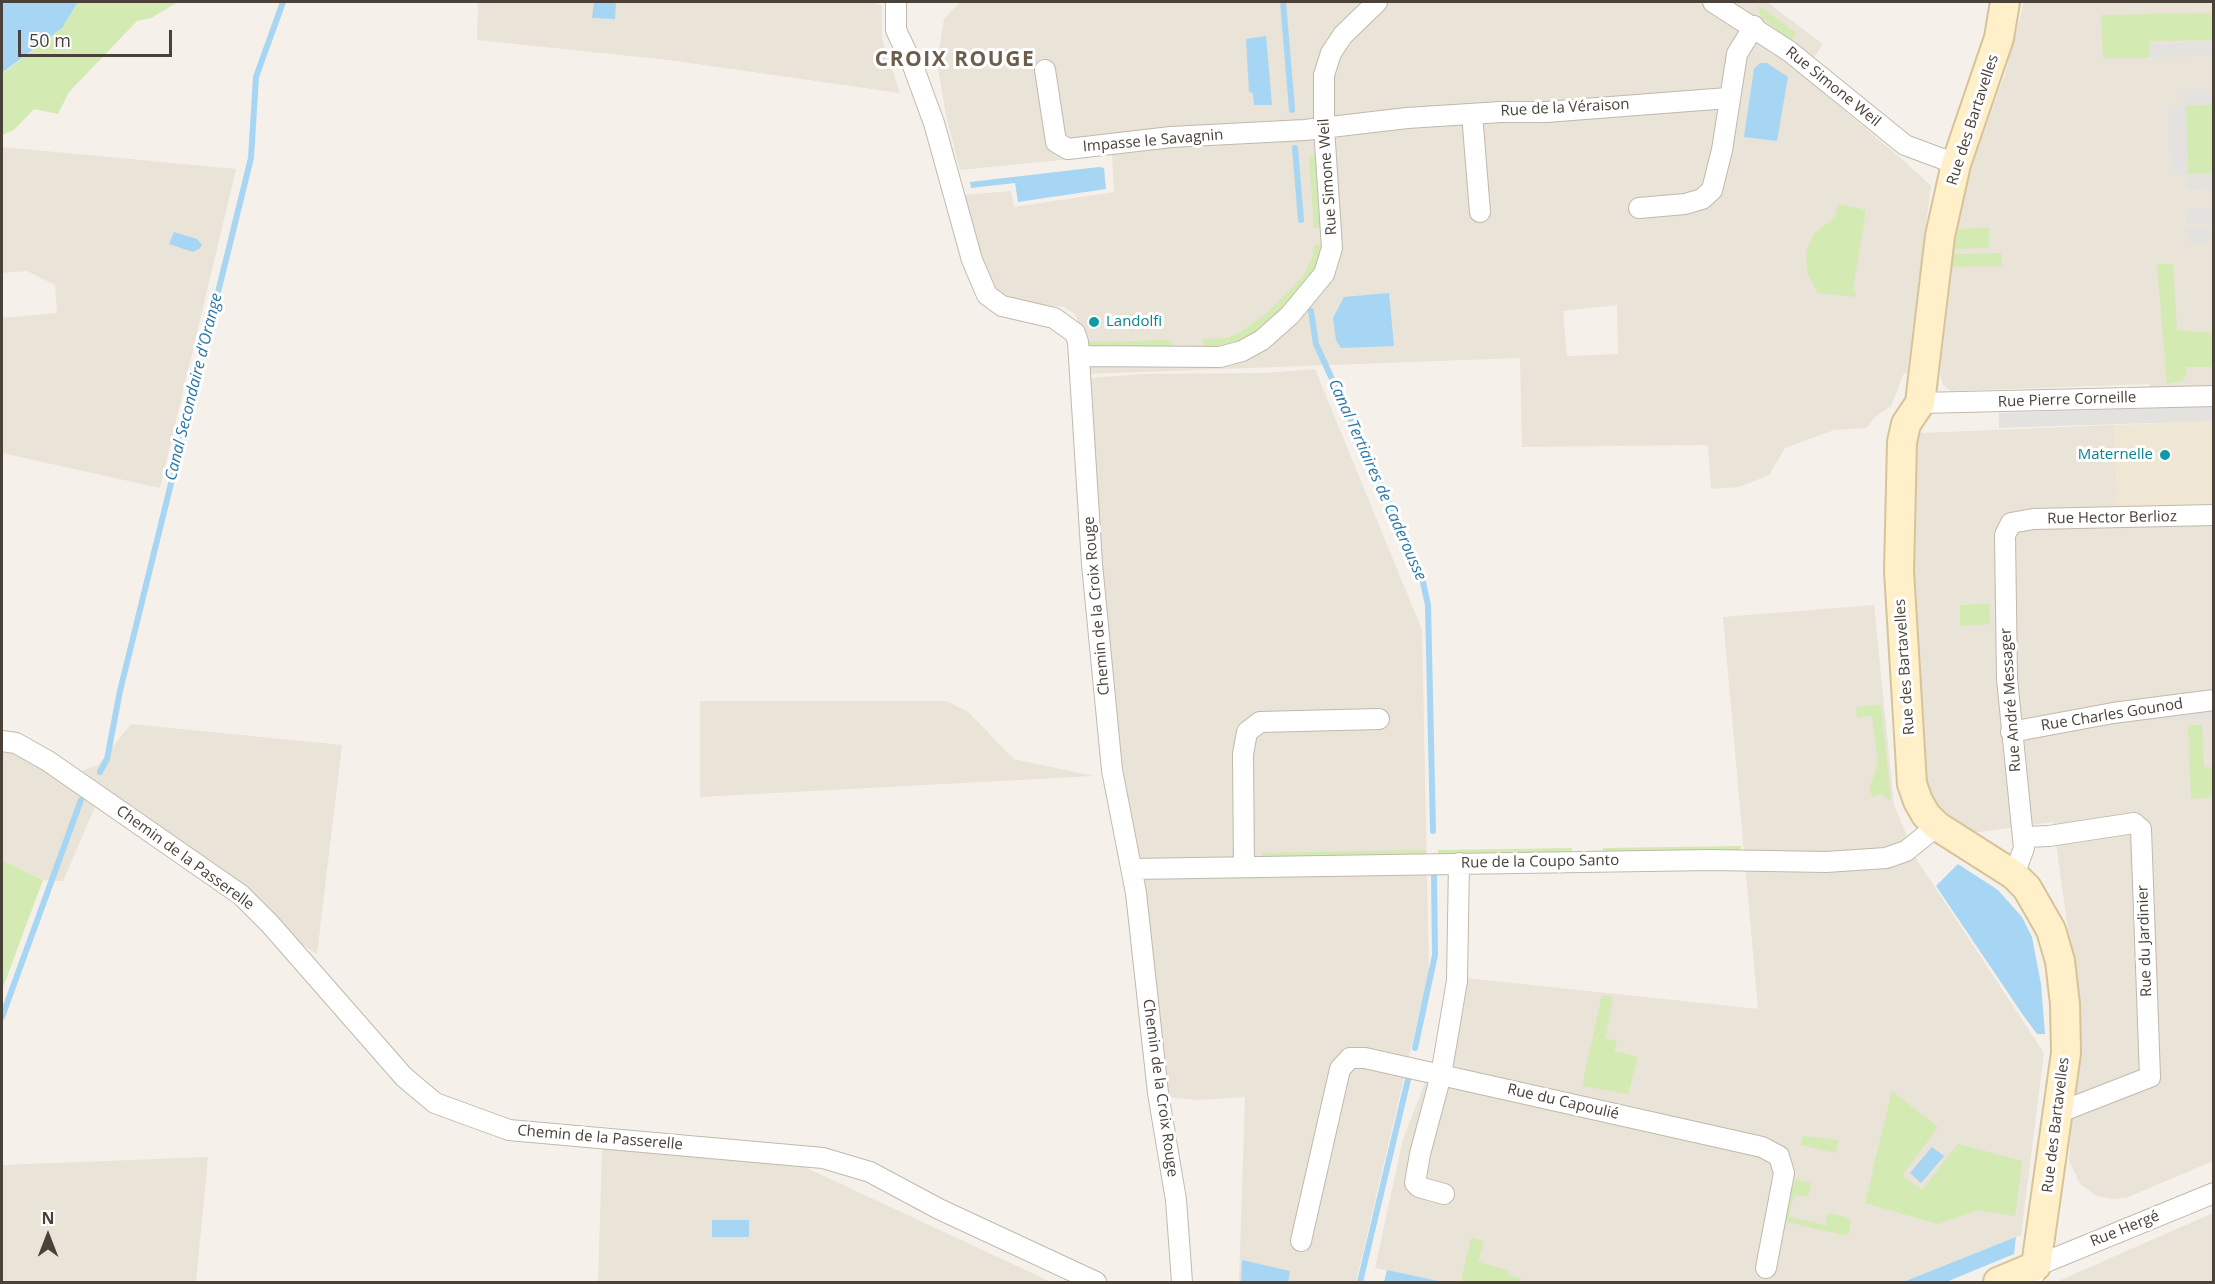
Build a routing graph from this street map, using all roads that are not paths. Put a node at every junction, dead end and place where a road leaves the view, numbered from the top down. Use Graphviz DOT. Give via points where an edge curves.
graph roads {
  1 [pos="896,2"];
  2 [pos="1377,2"];
  3 [pos="1713,2"];
  4 [pos="2005,2"];
  5 [pos="1754,26"];
  6 [pos="1045,70"];
  7 [pos="1728,98"];
  8 [pos="1472,114"];
  9 [pos="1324,128"];
  10 [pos="1956,164"];
  11 [pos="1639,208"];
  12 [pos="1480,212"];
  13 [pos="1081,356"];
  14 [pos="2214,396"];
  15 [pos="1920,403"];
  16 [pos="2214,515"];
  17 [pos="2011,523"];
  18 [pos="2214,700"];
  19 [pos="1379,719"];
  20 [pos="2011,732"];
  21 [pos="2,741"];
  22 [pos="1937,826"];
  23 [pos="2024,837"];
  24 [pos="1459,863"];
  25 [pos="1244,867"];
  26 [pos="1132,869"];
  27 [pos="2014,875"];
  28 [pos="1441,1075"];
  29 [pos="2060,1112"];
  30 [pos="2214,1193"];
  31 [pos="1444,1194"];
  32 [pos="1301,1241"];
  33 [pos="1766,1268"];
  34 [pos="2035,1274"];
  35 [pos="1096,1282"];
  36 [pos="1182,1282"];
  37 [pos="1998,1282"];
  1 -- 13 [label="street, Chemin de la Croix Rouge" via="896,30 934,123 972,260 987,295 1002,306 1054,318 1067,326 1075,333"];
  2 -- 9 [label="street, Rue Simone Weil" via="1330,53 1324,75"];
  3 -- 5 [label="street, Rue Simone Weil"];
  4 -- 10 [label="street, Rue des Bartavelles" via="2000,38"];
  5 -- 7 [label="street" via="1737,54"];
  5 -- 10 [label="street, Rue Simone Weil" via="1905,145"];
  6 -- 9 [label="street, Impasse le Savagnin" via="1056,142 1068,149 1171,137"];
  7 -- 8 [label="street, Rue de la Véraison"];
  7 -- 11 [label="street" via="1712,190 1684,204"];
  8 -- 9 [label="street, Rue de la Véraison"];
  8 -- 12 [label="street"];
  9 -- 13 [label="street, Rue Simone Weil" via="1332,248 1324,274 1290,315 1262,340 1220,357"];
  10 -- 15 [label="street, Rue des Bartavelles" via="1940,236"];
  13 -- 26 [label="street, Chemin de la Croix Rouge" via="1097,629 1112,770"];
  14 -- 15 [label="street, Rue Pierre Corneille"];
  15 -- 22 [label="street, Rue des Bartavelles" via="1906,424 1902,442 1902,646 1912,784 1926,815"];
  16 -- 17 [label="street, Rue Hector Berlioz" via="2033,519"];
  17 -- 20 [label="street, Rue André Messager" via="2005,535"];
  18 -- 20 [label="street, Rue Charles Gounod" via="2113,712"];
  19 -- 25 [label="street" via="1260,722 1247,732 1243,754"];
  20 -- 23 [label="street, Rue André Messager"];
  21 -- 35 [label="street, Chemin de la Passerelle" via="16,743 48,761 241,895 404,1077 435,1102 509,1130 823,1158 870,1172 939,1209"];
  22 -- 24 [label="street, Rue de la Coupo Santo" via="1906,851 1886,858 1806,862 1766,859"];
  22 -- 27 [label="street, Rue des Bartavelles"];
  23 -- 27 [label="street, Rue André Messager" via="2025,848"];
  23 -- 29 [label="street, Rue du Jardinier" via="2134,823 2142,829 2150,1077"];
  24 -- 25 [label="street, Rue de la Coupo Santo"];
  24 -- 28 [label="street" via="1457,981"];
  25 -- 26 [label="street, Rue de la Coupo Santo"];
  26 -- 36 [label="street, Chemin de la Croix Rouge" via="1158,1093 1176,1200"];
  27 -- 29 [label="street, Rue des Bartavelles" via="2041,909 2060,961 2066,1053"];
  28 -- 31 [label="street" via="1415,1183"];
  28 -- 32 [label="street, Rue du Capoulié" via="1365,1058 1350,1058 1344,1063"];
  28 -- 33 [label="street, Rue du Capoulié" via="1762,1147 1779,1156 1784,1173"];
  29 -- 34 [label="street, Rue des Bartavelles"];
  30 -- 34 [label="street, Rue Hergé"];
  34 -- 37 [label="street"];
}
